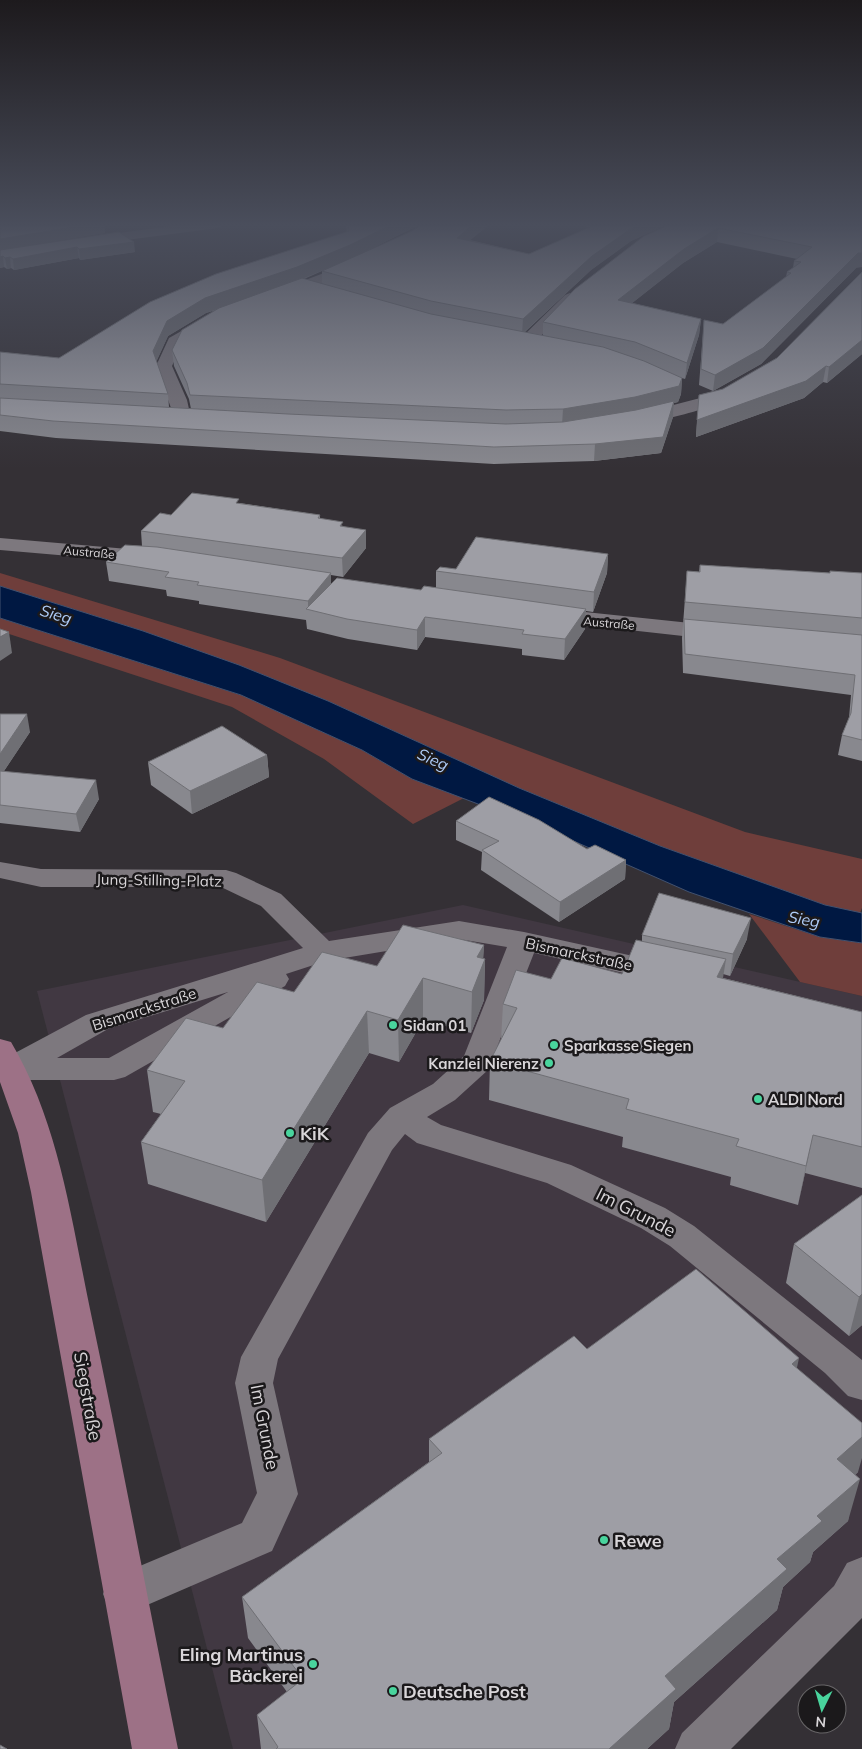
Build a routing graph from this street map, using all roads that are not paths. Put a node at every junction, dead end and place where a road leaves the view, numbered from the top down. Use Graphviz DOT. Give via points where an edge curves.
graph roads {
  1 [pos="562,306"];
  2 [pos="222,315"];
  3 [pos="510,338"];
  4 [pos="527,341"];
  5 [pos="545,344"];
  6 [pos="745,382"];
  7 [pos="687,388"];
  8 [pos="714,400"];
  9 [pos="162,416"];
  10 [pos="182,418"];
  11 [pos="201,419"];
  12 [pos="625,422"];
  13 [pos="0,544"];
  14 [pos="168,560"];
  15 [pos="524,612"];
  16 [pos="742,635"];
  17 [pos="0,870"];
  18 [pos="524,941"];
  19 [pos="323,952"];
  20 [pos="687,978"];
  21 [pos="4,1063"];
  22 [pos="402,1116"];
  23 [pos="862,1384"];
  24 [pos="862,1577"];
  25 [pos="124,1594"];
  26 [pos="155,1749"];
  27 [pos="698,1749"];
  1 -- 4 [label="street"];
  2 -- 10 [label="street" via="175,341 164,366"];
  3 -- 4 [label="street"];
  4 -- 5 [label="street"];
  6 -- 8 [label="street"];
  7 -- 8 [label="street"];
  8 -- 12 [label="street"];
  9 -- 10 [label="street"];
  10 -- 11 [label="street"];
  13 -- 14 [label="street, Austraße"];
  15 -- 16 [label="street, Austraße"];
  17 -- 19 [label="street, Jung-Stilling-Platz" via="42,878 226,879 271,900"];
  18 -- 19 [label="street, Bismarckstraße" via="459,930"];
  18 -- 20 [label="street, Bismarckstraße"];
  18 -- 22 [label="street, Im Grunde" via="477,1062 444,1092"];
  19 -- 21 [label="street, Bismarckstraße" via="97,1022"];
  19 -- 21 [label="street, Bismarckstraße" via="114,1069"];
  21 -- 25 [label="main road, Siegstraße" via="37,1142 86,1382"];
  22 -- 23 [label="street, Im Grunde" via="429,1134 559,1174 653,1218 682,1236"];
  22 -- 25 [label="street, Im Grunde" via="380,1142 260,1358 254,1383 278,1494 257,1537"];
  24 -- 27 [label="street" via="849,1601"];
  25 -- 26 [label="main road, Siegstraße"];
}
